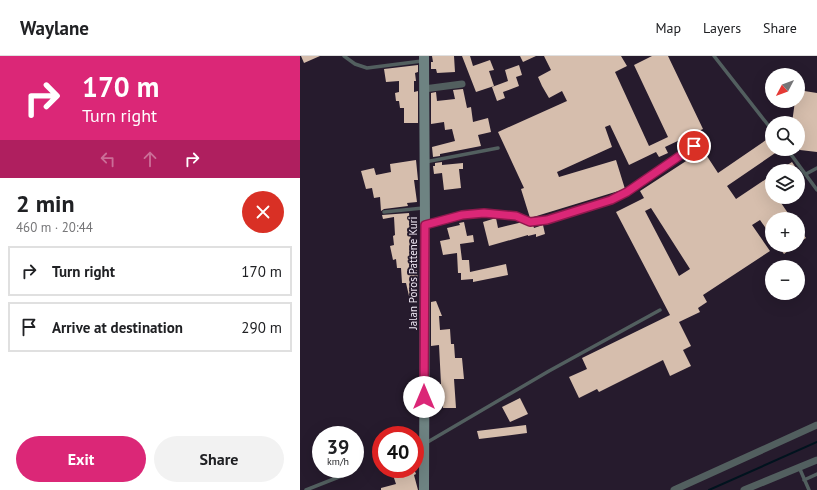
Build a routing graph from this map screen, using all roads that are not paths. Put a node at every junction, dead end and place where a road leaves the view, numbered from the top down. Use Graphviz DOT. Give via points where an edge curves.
graph roads {
  1 [pos="344,56"];
  2 [pos="714,56"];
  3 [pos="424,58"];
  4 [pos="462,84"];
  5 [pos="424,89"];
  6 [pos="765,121"];
  7 [pos="694,146"];
  8 [pos="498,148"];
  9 [pos="792,156"];
  10 [pos="424,162"];
  11 [pos="817,168"];
  12 [pos="806,174"];
  13 [pos="817,190"];
  14 [pos="424,208"];
  15 [pos="384,212"];
  16 [pos="425,225"];
  17 [pos="660,310"];
  18 [pos="817,425"];
  19 [pos="424,444"];
  20 [pos="817,460"];
  21 [pos="799,467"];
  22 [pos="817,474"];
  23 [pos="336,478"];
  24 [pos="424,478"];
  25 [pos="804,480"];
  26 [pos="306,490"];
  27 [pos="424,490"];
  28 [pos="674,490"];
  29 [pos="744,490"];
  30 [pos="809,490"];
  1 -- 3 [label="lane" via="360,67 367,68"];
  2 -- 6 [label="lane"];
  3 -- 5 [label="street, Jalan Poros Pattene Kuri"];
  4 -- 5 [label="street"];
  5 -- 10 [label="street, Jalan Poros Pattene Kuri"];
  7 -- 16 [label="lane" via="627,192 611,200 547,220 530,222 516,216 484,213 462,215"];
  8 -- 10 [label="lane"];
  9 -- 12 [label="lane"];
  10 -- 14 [label="street, Jalan Poros Pattene Kuri"];
  11 -- 12 [label="lane"];
  12 -- 13 [label="lane"];
  14 -- 15 [label="lane"];
  14 -- 16 [label="street, Jalan Poros Pattene Kuri"];
  16 -- 19 [label="street, Jalan Poros Pattene Kuri"];
  17 -- 19 [label="lane" via="549,370"];
  18 -- 28 [label="street"];
  20 -- 21 [label="street"];
  21 -- 25 [label="lane"];
  21 -- 29 [label="street"];
  22 -- 25 [label="lane"];
  23 -- 26 [label="lane"];
  24 -- 27 [label="street, Jalan Poros Pattene Kuri"];
  25 -- 30 [label="lane"];
}
